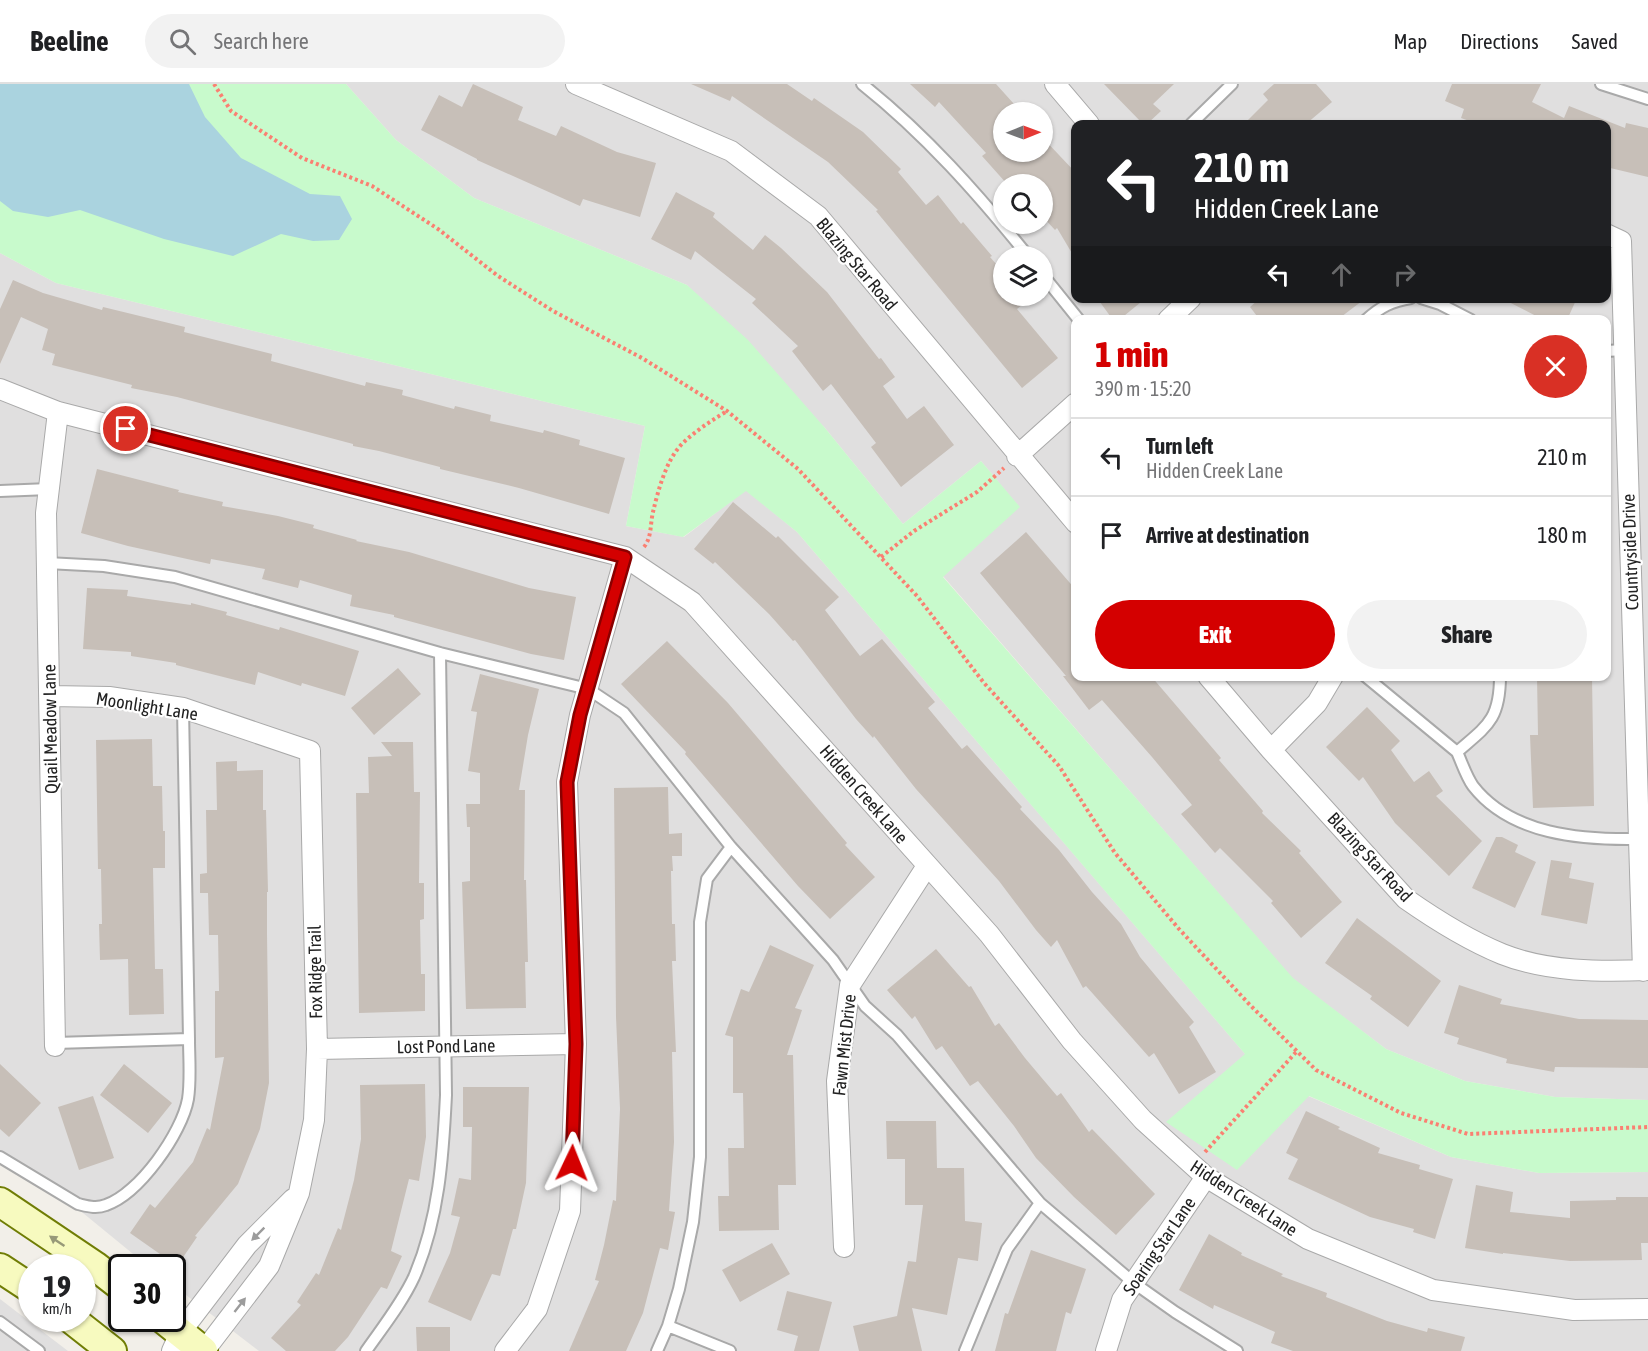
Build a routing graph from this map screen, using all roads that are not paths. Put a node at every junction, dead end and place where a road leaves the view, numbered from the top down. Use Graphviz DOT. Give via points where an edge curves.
graph roads {
  1 [pos="576,84"];
  2 [pos="862,84"];
  3 [pos="1055,84"];
  4 [pos="1232,84"];
  5 [pos="1601,84"];
  6 [pos="1648,99"];
  7 [pos="1086,120"];
  8 [pos="1195,120"];
  9 [pos="1614,237"];
  10 [pos="1019,246"];
  11 [pos="1053,288"];
  12 [pos="1186,303"];
  13 [pos="1389,303"];
  14 [pos="1437,303"];
  15 [pos="1075,315"];
  16 [pos="1172,315"];
  17 [pos="1371,315"];
  18 [pos="1461,315"];
  19 [pos="1615,351"];
  20 [pos="0,389"];
  21 [pos="1071,407"];
  22 [pos="58,412"];
  23 [pos="1017,456"];
  24 [pos="49,489"];
  25 [pos="0,491"];
  26 [pos="1071,517"];
  27 [pos="625,557"];
  28 [pos="47,563"];
  29 [pos="440,653"];
  30 [pos="1212,681"];
  31 [pos="1330,681"];
  32 [pos="1371,681"];
  33 [pos="1500,681"];
  34 [pos="588,689"];
  35 [pos="50,696"];
  36 [pos="183,708"];
  37 [pos="1271,750"];
  38 [pos="310,751"];
  39 [pos="1457,752"];
  40 [pos="1638,839"];
  41 [pos="731,847"];
  42 [pos="927,866"];
  43 [pos="1645,970"];
  44 [pos="850,986"];
  45 [pos="189,1039"];
  46 [pos="576,1044"];
  47 [pos="55,1045"];
  48 [pos="445,1046"];
  49 [pos="317,1049"];
  50 [pos="0,1157"];
  51 [pos="1206,1178"];
  52 [pos="299,1193"];
  53 [pos="0,1202"];
  54 [pos="1040,1203"];
  55 [pos="844,1247"];
  56 [pos="0,1268"];
  57 [pos="108,1276"];
  58 [pos="18,1280"];
  59 [pos="1134,1282"];
  60 [pos="1648,1309"];
  61 [pos="0,1322"];
  62 [pos="668,1326"];
  63 [pos="88,1332"];
  64 [pos="172,1334"];
  65 [pos="39,1351"];
  66 [pos="112,1351"];
  67 [pos="204,1351"];
  68 [pos="366,1351"];
  69 [pos="505,1351"];
  70 [pos="657,1351"];
  71 [pos="730,1351"];
  72 [pos="965,1351"];
  73 [pos="1106,1351"];
  74 [pos="1238,1351"];
  1 -- 23 [label="street, Blazing Star Road" via="731,151 818,216"];
  2 -- 10 [label="lane" via="899,113 944,159"];
  3 -- 7 [label="street"];
  4 -- 8 [label="lane"];
  5 -- 6 [label="lane"];
  9 -- 19 [label="street, Countryside Drive"];
  11 -- 15 [label="lane"];
  12 -- 16 [label="street"];
  13 -- 17 [label="lane"];
  14 -- 18 [label="lane"];
  19 -- 40 [label="street, Countryside Drive"];
  20 -- 22 [label="street, Hidden Creek Lane"];
  21 -- 23 [label="street"];
  22 -- 24 [label="street, Quail Meadow Lane"];
  22 -- 27 [label="street, Hidden Creek Lane"];
  23 -- 26 [label="street, Blazing Star Road"];
  24 -- 25 [label="lane"];
  24 -- 28 [label="street, Quail Meadow Lane"];
  27 -- 34 [label="street"];
  27 -- 42 [label="street, Hidden Creek Lane" via="692,602"];
  28 -- 29 [label="lane" via="104,566 176,577"];
  28 -- 35 [label="street, Quail Meadow Lane"];
  29 -- 34 [label="lane"];
  29 -- 48 [label="lane"];
  30 -- 37 [label="street, Blazing Star Road"];
  31 -- 37 [label="street" via="1317,703"];
  32 -- 39 [label="lane"];
  33 -- 39 [label="lane" via="1497,709 1489,724"];
  34 -- 41 [label="lane" via="624,713"];
  34 -- 46 [label="street" via="567,782"];
  35 -- 36 [label="street, Moonlight Lane" via="109,697"];
  35 -- 47 [label="street, Quail Meadow Lane"];
  36 -- 38 [label="street, Moonlight Lane"];
  36 -- 45 [label="lane"];
  37 -- 43 [label="street, Blazing Star Road" via="1407,899 1432,918 1503,954 1539,964"];
  38 -- 49 [label="street, Fox Ridge Trail"];
  39 -- 40 [label="lane" via="1473,785 1494,807 1519,822 1563,835"];
  40 -- 43 [label="street, Countryside Drive"];
  41 -- 44 [label="lane" via="833,960"];
  41 -- 62 [label="lane" via="707,879 700,922 700,1157 693,1222"];
  42 -- 44 [label="street, Fawn Mist Drive"];
  42 -- 51 [label="street, Hidden Creek Lane" via="989,934 1072,1041 1143,1120"];
  44 -- 54 [label="lane" via="897,1035"];
  44 -- 55 [label="street, Fawn Mist Drive" via="837,1081"];
  45 -- 47 [label="lane"];
  45 -- 50 [label="lane" via="188,1099 177,1131 156,1163 130,1189 106,1205 78,1204"];
  46 -- 48 [label="street, Lost Pond Lane"];
  46 -- 69 [label="street" via="570,1211 537,1309"];
  48 -- 49 [label="street, Lost Pond Lane"];
  48 -- 68 [label="lane" via="443,1159 433,1220 413,1278"];
  49 -- 52 [label="street, Fox Ridge Trail" via="314,1120"];
  51 -- 59 [label="street, Soaring Star Lane"];
  51 -- 60 [label="street, Hidden Creek Lane" via="1308,1239 1433,1290 1574,1310"];
  52 -- 64 [label="street, one-way" via="247,1245"];
  67 -- 52 [label="street, Fox Ridge Trail, one-way" via="269,1266"];
  57 -- 53 [label="main road, one-way"];
  54 -- 59 [label="lane"];
  54 -- 72 [label="lane" via="1007,1250"];
  56 -- 58 [label="main road"];
  59 -- 73 [label="street, Soaring Star Lane" via="1122,1300"];
  59 -- 74 [label="lane"];
  61 -- 65 [label="lane"];
  62 -- 70 [label="lane"];
  62 -- 71 [label="lane"];
  63 -- 66 [label="main road"];
  64 -- 67 [label="main road"];
}
